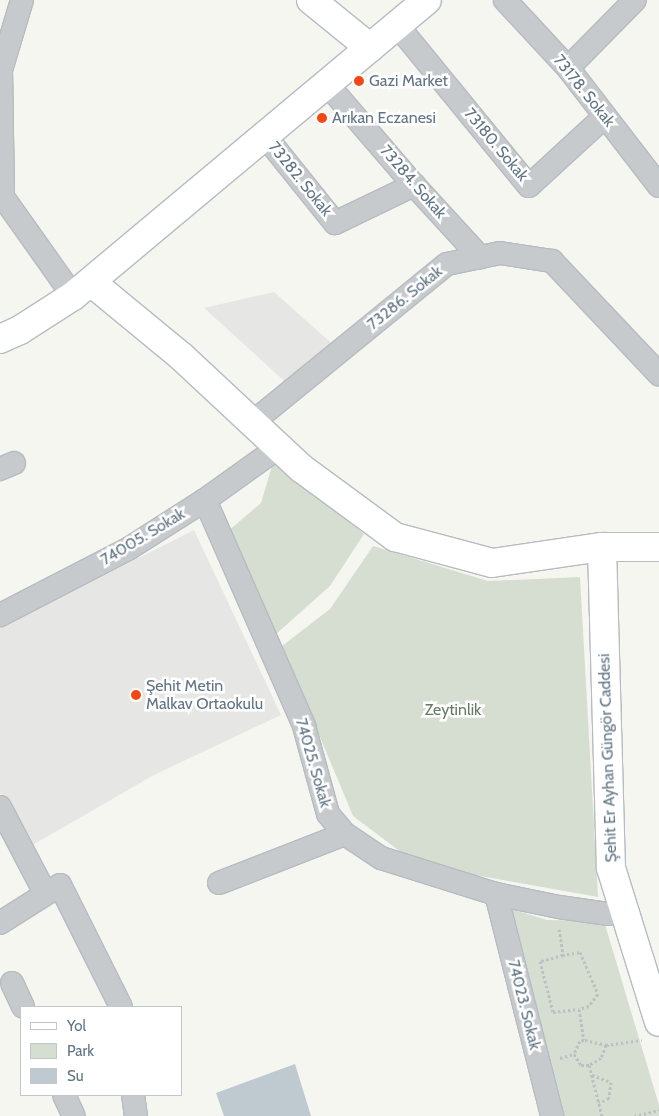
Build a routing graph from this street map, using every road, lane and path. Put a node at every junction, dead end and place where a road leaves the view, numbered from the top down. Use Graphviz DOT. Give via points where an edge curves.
graph roads {
  1 [pos="22,0"];
  2 [pos="311,0"];
  3 [pos="427,0"];
  4 [pos="505,0"];
  5 [pos="635,0"];
  6 [pos="397,25"];
  7 [pos="370,48"];
  8 [pos="568,68"];
  9 [pos="327,84"];
  10 [pos="605,116"];
  11 [pos="265,136"];
  12 [pos="414,185"];
  13 [pos="659,186"];
  14 [pos="2,197"];
  15 [pos="480,257"];
  16 [pos="82,289"];
  17 [pos="0,339"];
  18 [pos="659,374"];
  19 [pos="252,422"];
  20 [pos="279,447"];
  21 [pos="205,500"];
  22 [pos="602,547"];
  23 [pos="659,547"];
  24 [pos="0,615"];
  25 [pos="1,810"];
  26 [pos="345,834"];
  27 [pos="219,883"];
  28 [pos="53,889"];
  29 [pos="496,894"];
  30 [pos="559,908"];
  31 [pos="624,911"];
  32 [pos="0,923"];
  33 [pos="560,956"];
  34 [pos="12,983"];
  35 [pos="23,1006"];
  36 [pos="121,1006"];
  37 [pos="579,1008"];
  38 [pos="653,1031"];
  39 [pos="584,1040"];
  40 [pos="606,1045"];
  41 [pos="589,1064"];
  42 [pos="592,1075"];
  43 [pos="64,1096"];
  44 [pos="133,1096"];
  45 [pos="599,1103"];
  46 [pos="659,1110"];
  47 [pos="74,1116"];
  48 [pos="136,1116"];
  49 [pos="552,1116"];
  50 [pos="602,1116"];
  51 [pos="634,1116"];
  1 -- 14 [label="street" via="0,70"];
  2 -- 7 [label="main road"];
  3 -- 6 [label="main road"];
  4 -- 8 [label="street, 73178. Sokak"];
  5 -- 8 [label="street"];
  6 -- 7 [label="main road"];
  6 -- 10 [label="street, 73180. Sokak" via="529,186"];
  7 -- 9 [label="main road"];
  8 -- 10 [label="street, 73178. Sokak"];
  9 -- 11 [label="main road"];
  9 -- 12 [label="street, 73284. Sokak"];
  10 -- 13 [label="street, 73178. Sokak"];
  11 -- 12 [label="street, 73282. Sokak" via="335,223"];
  11 -- 16 [label="main road"];
  12 -- 15 [label="street, 73284. Sokak"];
  14 -- 16 [label="street"];
  15 -- 18 [label="street, 73286. Sokak" via="500,253 552,260"];
  15 -- 19 [label="street, 73286. Sokak" via="447,264"];
  16 -- 17 [label="main road" via="20,330"];
  16 -- 19 [label="main road" via="182,357"];
  19 -- 20 [label="main road"];
  20 -- 21 [label="street, 74005. Sokak"];
  20 -- 22 [label="main road" via="301,468 395,537 492,563"];
  21 -- 24 [label="street, 74005. Sokak" via="128,549"];
  21 -- 26 [label="street, 74025. Sokak" via="304,726 328,814"];
  22 -- 23 [label="main road"];
  22 -- 31 [label="main road, Şehit Er Ayhan Güngör Caddesi" via="611,868"];
  25 -- 28 [label="street"];
  26 -- 27 [label="street"];
  26 -- 29 [label="street, 74025. Sokak" via="381,858"];
  28 -- 32 [label="street"];
  28 -- 36 [label="street"];
  29 -- 30 [label="street, 74025. Sokak"];
  29 -- 49 [label="street, 74023. Sokak"];
  30 -- 31 [label="street, 74025. Sokak" via="608,914"];
  30 -- 33 [label="path" via="563,955"];
  31 -- 38 [label="main road, Şehit Er Ayhan Güngör Caddesi"];
  33 -- 37 [label="path" via="580,952 598,994 589,1006"];
  33 -- 37 [label="path" via="540,961 553,1012"];
  34 -- 35 [label="street"];
  37 -- 39 [label="path"];
  38 -- 40 [label="path"];
  39 -- 40 [label="path"];
  39 -- 41 [label="path" via="574,1054 581,1065"];
  40 -- 41 [label="path" via="601,1058"];
  41 -- 42 [label="path"];
  42 -- 45 [label="path"];
  42 -- 45 [label="path" via="611,1082 609,1098"];
  43 -- 47 [label="street"];
  44 -- 48 [label="street"];
  45 -- 50 [label="path"];
  46 -- 51 [label="path"];
}
